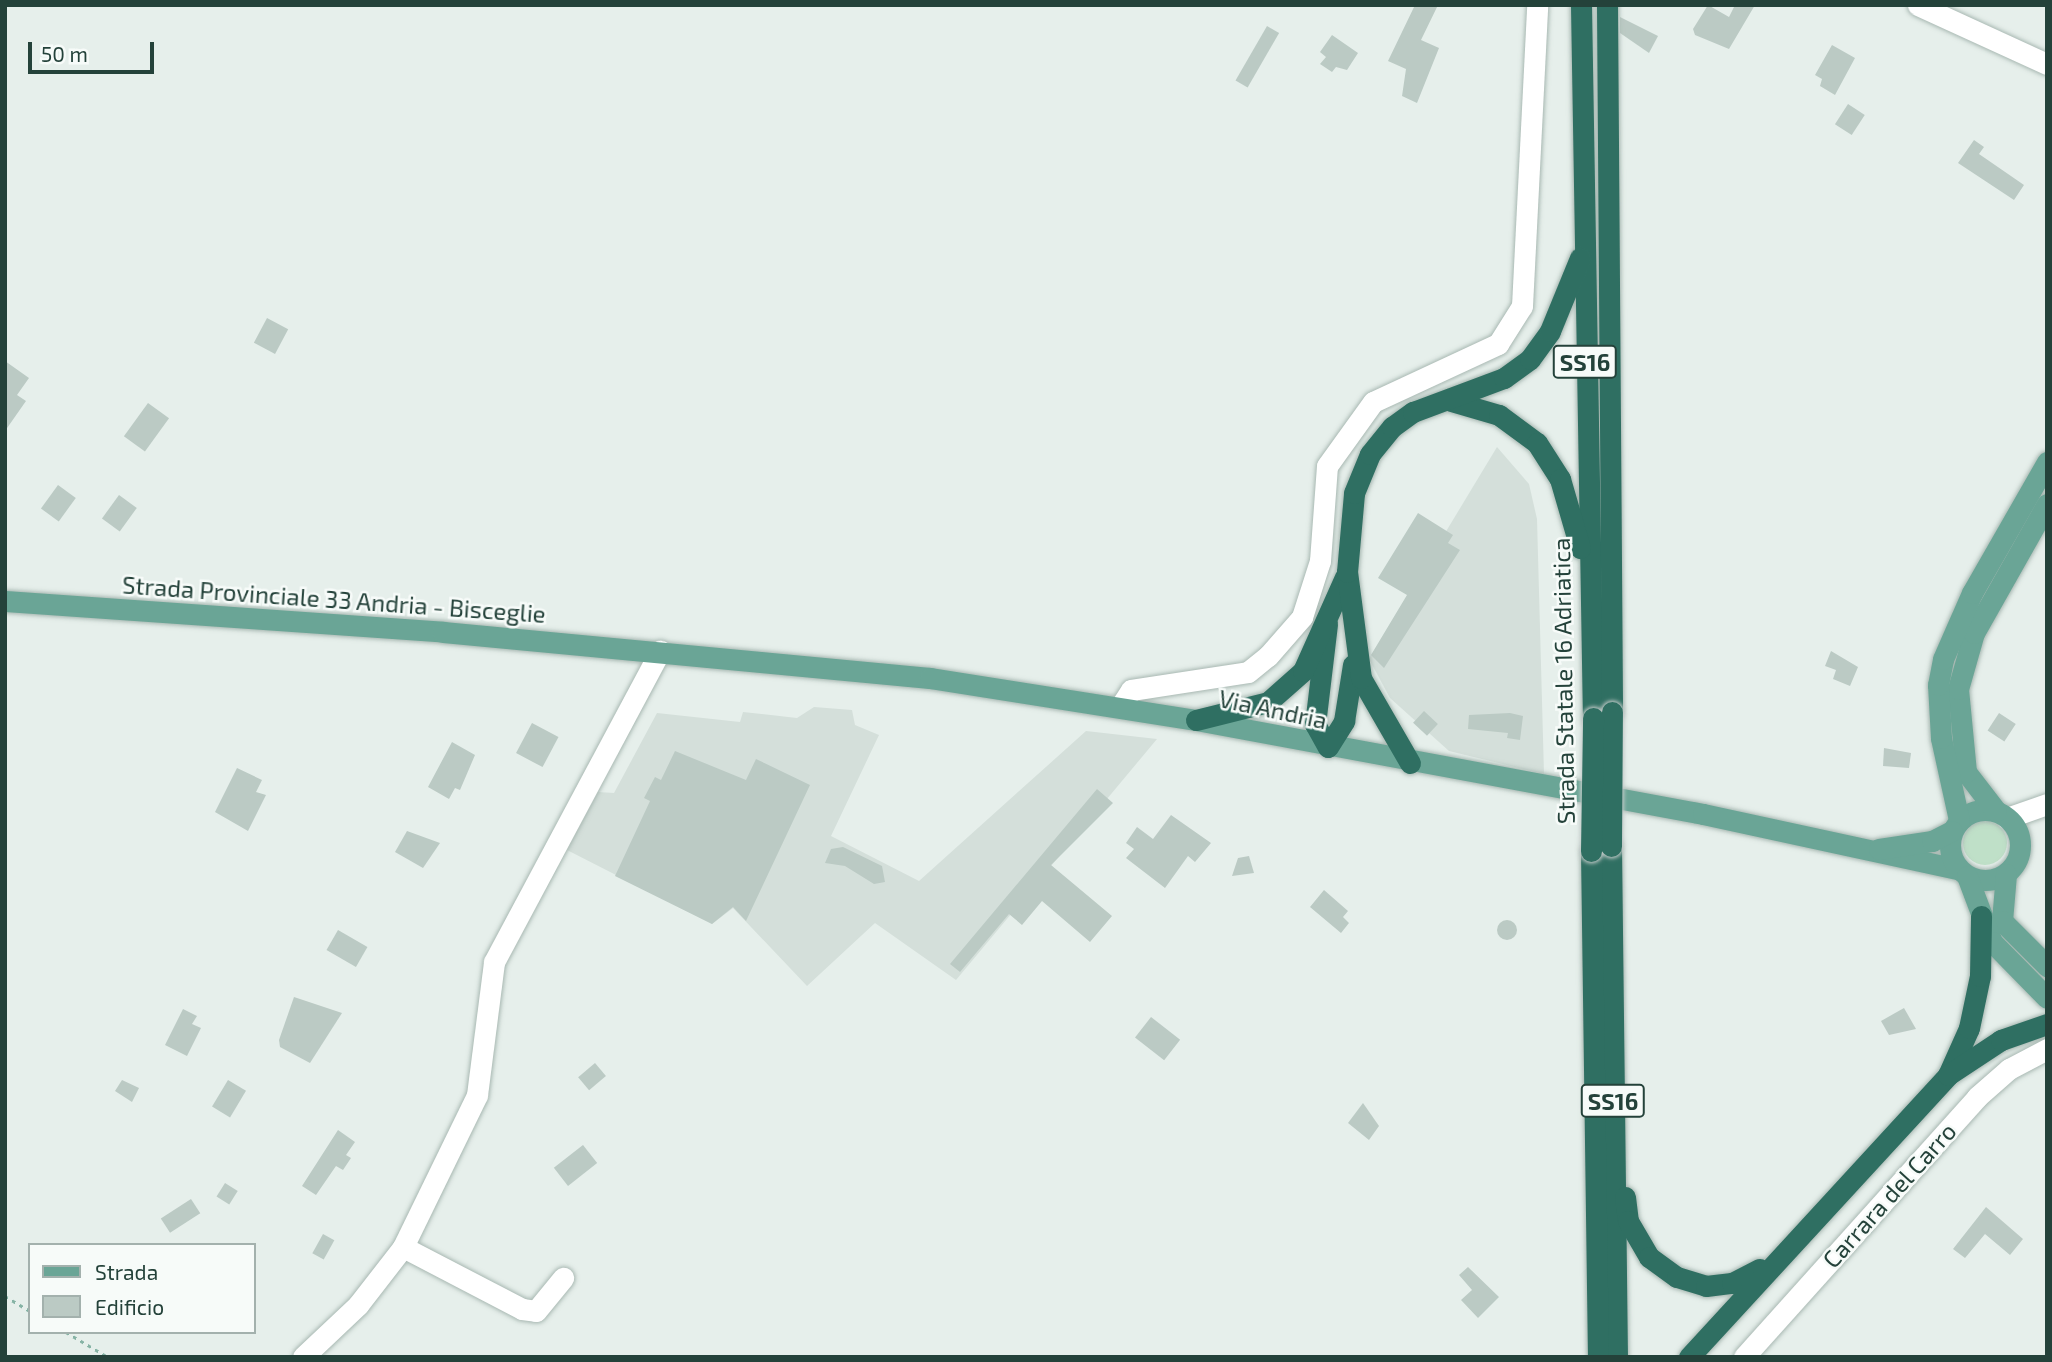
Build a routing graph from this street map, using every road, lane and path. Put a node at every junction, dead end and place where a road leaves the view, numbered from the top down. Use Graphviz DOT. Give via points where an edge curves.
graph roads {
  1 [pos="1537,5"];
  2 [pos="1581,5"];
  3 [pos="1607,5"];
  4 [pos="1918,5"];
  5 [pos="2047,64"];
  6 [pos="1584,249"];
  7 [pos="1451,401"];
  8 [pos="2047,463"];
  9 [pos="2045,508"];
  10 [pos="1347,572"];
  11 [pos="1588,572"];
  12 [pos="5,601"];
  13 [pos="1327,624"];
  14 [pos="1351,628"];
  15 [pos="660,651"];
  16 [pos="1120,707"];
  17 [pos="1602,715"];
  18 [pos="1196,720"];
  19 [pos="1328,747"];
  20 [pos="1410,764"];
  21 [pos="2047,803"];
  22 [pos="2002,815"];
  23 [pos="1955,826"];
  24 [pos="1601,848"];
  25 [pos="1870,851"];
  26 [pos="1962,872"];
  27 [pos="2006,874"];
  28 [pos="1981,916"];
  29 [pos="2047,966"];
  30 [pos="2047,999"];
  31 [pos="2047,1024"];
  32 [pos="2047,1049"];
  33 [pos="1948,1075"];
  34 [pos="1613,1095"];
  35 [pos="403,1247"];
  36 [pos="1771,1263"];
  37 [pos="563,1278"];
  38 [pos="5,1296"];
  39 [pos="28,1310"];
  40 [pos="69,1334"];
  41 [pos="108,1357"];
  42 [pos="303,1357"];
  43 [pos="1598,1357"];
  44 [pos="1617,1357"];
  45 [pos="1689,1357"];
  46 [pos="1744,1357"];
  1 -- 16 [label="street" via="1522,306 1498,345 1373,402 1327,466 1320,561 1302,617 1268,656 1248,672 1131,690"];
  2 -- 6 [label="highway, Strada Statale 16 Adriatica / SS16"];
  3 -- 17 [label="highway, Strada Statale 16 Adriatica / SS16"];
  4 -- 5 [label="street"];
  6 -- 7 [label="highway, SS16" via="1550,331 1530,359 1504,378"];
  6 -- 11 [label="highway, Strada Statale 16 Adriatica / SS16"];
  7 -- 10 [label="highway, SS16" via="1413,412 1392,427 1370,454 1354,493"];
  7 -- 11 [label="highway, SS16" via="1499,415 1537,443 1560,479"];
  8 -- 23 [label="main road" via="1972,593 1943,659 1940,727"];
  9 -- 22 [label="main road" via="1974,633 1958,689 1966,772"];
  10 -- 13 [label="highway, SS16"];
  10 -- 14 [label="highway, SS16"];
  11 -- 17 [label="highway, Strada Statale 16 Adriatica / SS16"];
  12 -- 15 [label="main road, Strada Provinciale 33 Andria - Bisceglie"];
  13 -- 18 [label="highway, SS16" via="1303,671 1268,702"];
  13 -- 19 [label="highway, SS16" via="1315,724"];
  14 -- 19 [label="highway, SS16" via="1353,684 1344,721"];
  14 -- 20 [label="highway, SS16" via="1361,678"];
  15 -- 16 [label="main road, Via Andria" via="930,678"];
  15 -- 35 [label="street" via="494,962 477,1096"];
  16 -- 18 [label="main road, Via Andria"];
  17 -- 24 [label="highway, Strada Statale 16 Adriatica / SS16, bridge"];
  18 -- 19 [label="main road, Via Andria"];
  19 -- 20 [label="main road, Via Andria"];
  20 -- 25 [label="main road, Via Andria" via="1703,814"];
  21 -- 22 [label="street"];
  22 -- 23 [label="main road, Via Andria" via="1976,811"];
  22 -- 27 [label="main road" via="2020,846"];
  23 -- 25 [label="main road, Via Andria" via="1932,841"];
  23 -- 26 [label="main road" via="1949,851"];
  24 -- 34 [label="highway, Strada Statale 16 Adriatica / SS16"];
  24 -- 43 [label="highway, Strada Statale 16 Adriatica / SS16"];
  25 -- 26 [label="main road, Via Andria"];
  26 -- 27 [label="main road, Via Andria" via="1987,881"];
  26 -- 28 [label="main road"];
  27 -- 29 [label="main road" via="2002,921"];
  28 -- 30 [label="main road" via="2001,953"];
  28 -- 33 [label="highway, SS16" via="1980,976 1969,1028"];
  31 -- 33 [label="highway, SS16" via="2001,1040"];
  32 -- 46 [label="street, Carrara del Carro" via="2009,1069 1977,1097"];
  33 -- 36 [label="highway, SS16"];
  34 -- 36 [label="highway, SS16" via="1628,1221 1649,1257 1677,1277 1706,1286 1732,1283"];
  34 -- 44 [label="highway, Strada Statale 16 Adriatica / SS16"];
  35 -- 37 [label="street" via="522,1309 536,1311"];
  35 -- 42 [label="street" via="358,1306"];
  36 -- 45 [label="highway, SS16"];
  38 -- 39 [label="path"];
  40 -- 41 [label="path"];
}
